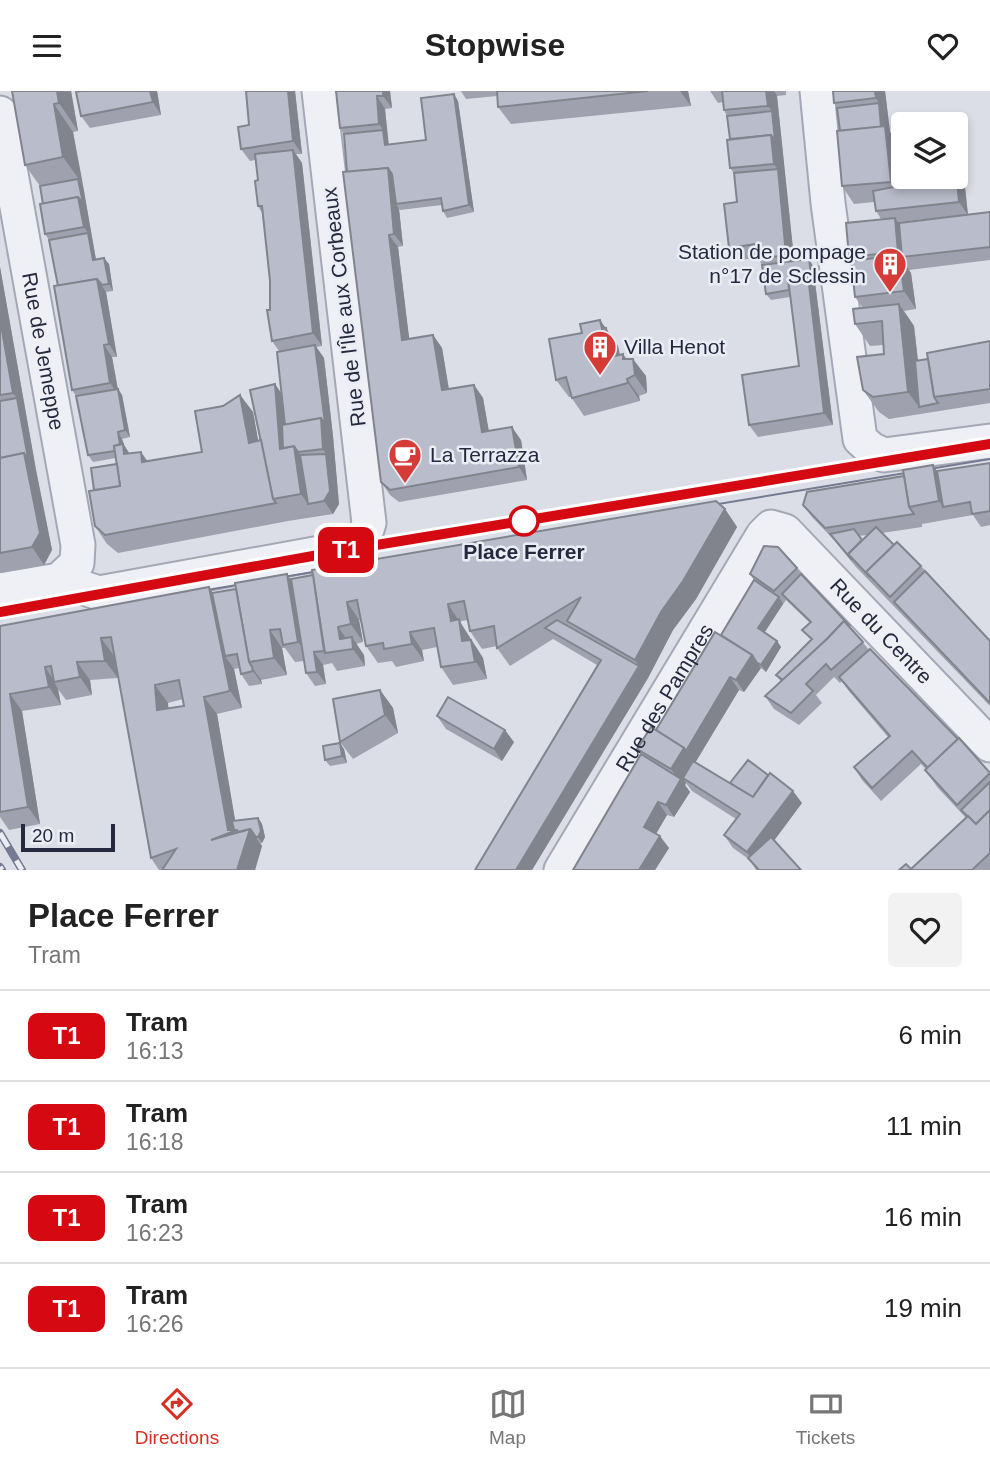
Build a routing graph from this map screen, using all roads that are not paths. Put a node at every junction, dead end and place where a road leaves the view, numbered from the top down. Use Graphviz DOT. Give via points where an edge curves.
graph roads {
  1 [pos="318,91"];
  2 [pos="817,91"];
  3 [pos="0,113"];
  4 [pos="990,441"];
  5 [pos="771,527"];
  6 [pos="59,580"];
  7 [pos="0,590"];
  8 [pos="990,745"];
  9 [pos="561,870"];
  1 -- 6 [label="street, Rue de l'Île aux Corbeaux" via="369,523 361,540 342,548 99,593"];
  2 -- 4 [label="street" via="860,439 884,455"];
  3 -- 6 [label="street, Rue de Jemeppe" via="78,545 77,563"];
  5 -- 8 [label="street, Rue du Centre" via="785,531"];
  5 -- 9 [label="street, Rue des Pampres"];
  6 -- 7 [label="street"];
}
